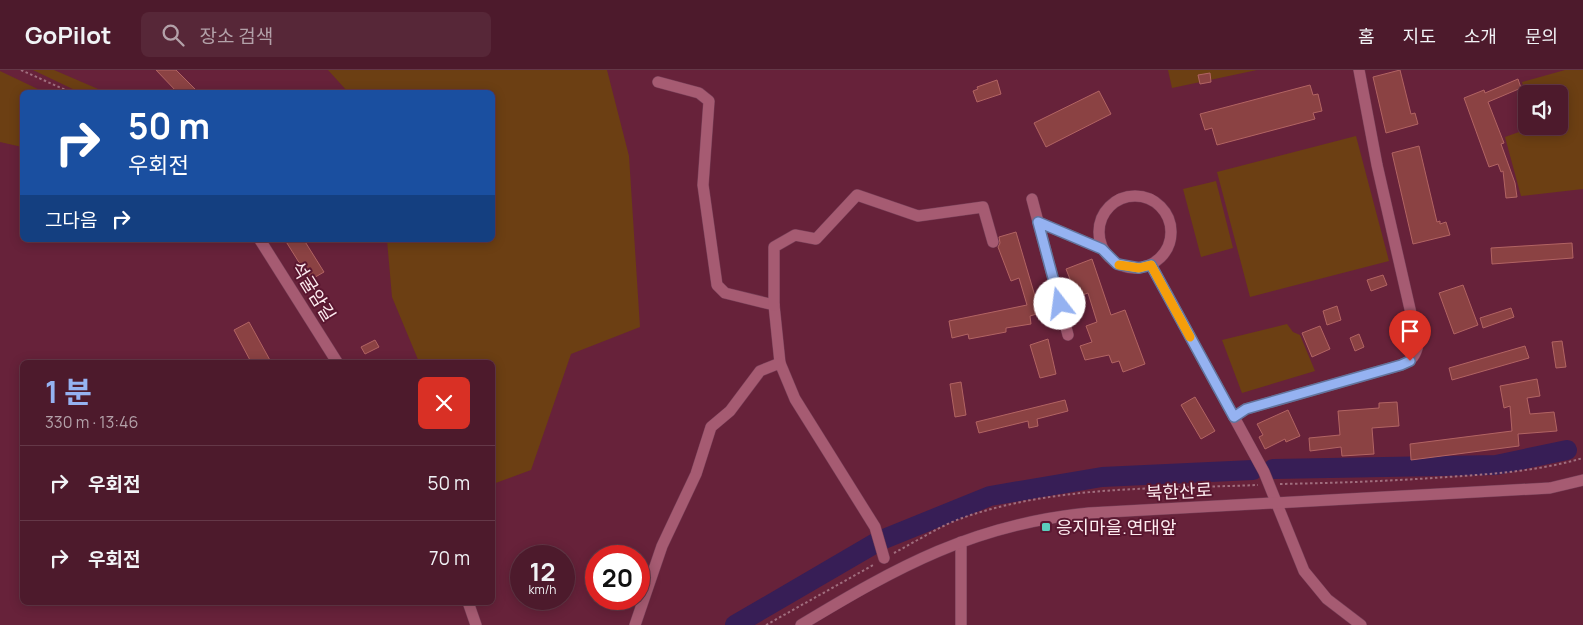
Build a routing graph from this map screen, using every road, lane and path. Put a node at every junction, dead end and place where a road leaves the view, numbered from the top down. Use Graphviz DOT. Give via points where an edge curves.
graph roads {
  1 [pos="21,70"];
  2 [pos="1359,70"];
  3 [pos="658,82"];
  4 [pos="66,90"];
  5 [pos="1032,199"];
  6 [pos="1038,222"];
  7 [pos="261,242"];
  8 [pos="993,242"];
  9 [pos="1102,249"];
  10 [pos="1151,265"];
  11 [pos="774,305"];
  12 [pos="1068,334"];
  13 [pos="336,360"];
  14 [pos="780,363"];
  15 [pos="1234,417"];
  16 [pos="1583,480"];
  17 [pos="1276,505"];
  18 [pos="961,542"];
  19 [pos="884,558"];
  20 [pos="469,605"];
  21 [pos="476,625"];
  22 [pos="635,625"];
  23 [pos="800,625"];
  24 [pos="961,625"];
  25 [pos="1361,625"];
  1 -- 4 [label="path"];
  2 -- 15 [label="street" via="1418,344 1417,352 1410,361 1401,365 1246,409"];
  3 -- 11 [label="street" via="699,93 709,101 703,185 717,285 726,293"];
  5 -- 6 [label="street"];
  6 -- 9 [label="street"];
  6 -- 12 [label="street"];
  7 -- 13 [label="street, 석굴암길"];
  8 -- 11 [label="street" via="983,207 918,216 857,195 816,239 795,235 774,247"];
  9 -- 10 [label="street" via="1109,258 1125,267"];
  9 -- 10 [label="street" via="1098,228 1107,209 1125,197 1147,198 1166,214 1171,237 1164,253"];
  10 -- 15 [label="street"];
  11 -- 14 [label="street"];
  14 -- 19 [label="street" via="795,399 875,527"];
  14 -- 22 [label="street" via="760,371 730,411 711,427 696,474 662,546"];
  15 -- 17 [label="street" via="1264,472"];
  16 -- 17 [label="street, 북한산로" via="1550,488"];
  17 -- 18 [label="street, 북한산로" via="1055,517 1032,520"];
  17 -- 25 [label="street" via="1304,571 1327,599"];
  18 -- 23 [label="street, 북한산로" via="911,562"];
  18 -- 24 [label="street"];
  20 -- 21 [label="street"];
}
